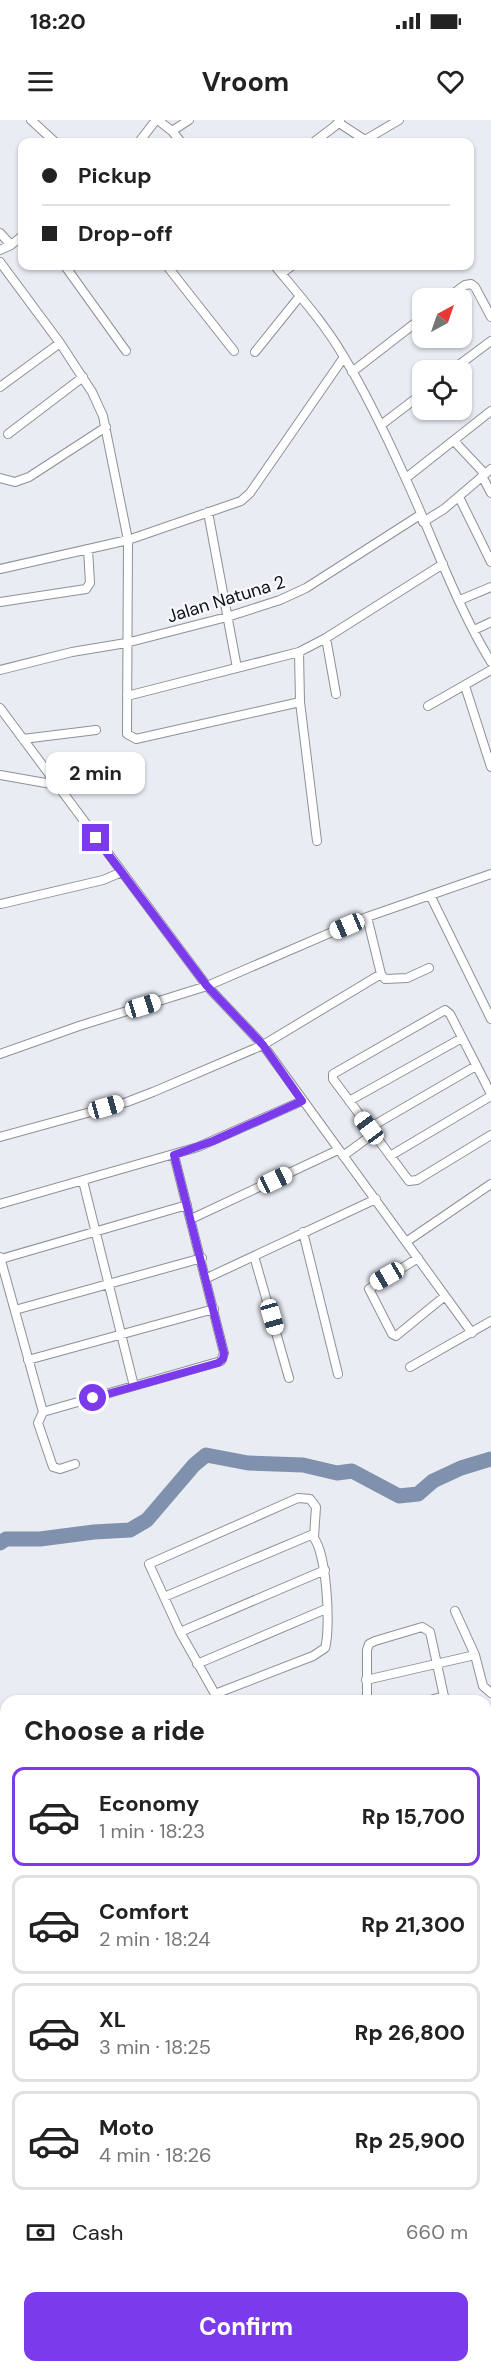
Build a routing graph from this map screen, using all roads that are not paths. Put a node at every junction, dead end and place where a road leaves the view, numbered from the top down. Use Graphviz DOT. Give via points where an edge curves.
graph roads {
  1 [pos="31,120"];
  2 [pos="157,120"];
  3 [pos="189,120"];
  4 [pos="399,120"];
  5 [pos="339,121"];
  6 [pos="172,131"];
  7 [pos="51,138"];
  8 [pos="142,138"];
  9 [pos="178,138"];
  10 [pos="319,138"];
  11 [pos="362,138"];
  12 [pos="368,138"];
  13 [pos="0,234"];
  14 [pos="18,239"];
  15 [pos="11,245"];
  16 [pos="0,250"];
  17 [pos="0,262"];
  18 [pos="67,270"];
  19 [pos="171,270"];
  20 [pos="279,270"];
  21 [pos="286,270"];
  22 [pos="282,273"];
  23 [pos="461,288"];
  24 [pos="300,296"];
  25 [pos="491,317"];
  26 [pos="412,326"];
  27 [pos="491,341"];
  28 [pos="60,343"];
  29 [pos="126,351"];
  30 [pos="234,351"];
  31 [pos="255,352"];
  32 [pos="344,357"];
  33 [pos="465,360"];
  34 [pos="352,372"];
  35 [pos="82,376"];
  36 [pos="0,387"];
  37 [pos="412,401"];
  38 [pos="491,411"];
  39 [pos="381,425"];
  40 [pos="106,427"];
  41 [pos="8,434"];
  42 [pos="454,441"];
  43 [pos="486,473"];
  44 [pos="0,478"];
  45 [pos="406,478"];
  46 [pos="491,493"];
  47 [pos="459,497"];
  48 [pos="208,512"];
  49 [pos="422,519"];
  50 [pos="128,540"];
  51 [pos="88,549"];
  52 [pos="491,562"];
  53 [pos="443,564"];
  54 [pos="0,568"];
  55 [pos="491,587"];
  56 [pos="460,600"];
  57 [pos="0,602"];
  58 [pos="227,617"];
  59 [pos="491,622"];
  60 [pos="474,630"];
  61 [pos="326,638"];
  62 [pos="126,643"];
  63 [pos="298,652"];
  64 [pos="491,662"];
  65 [pos="237,668"];
  66 [pos="0,670"];
  67 [pos="491,670"];
  68 [pos="465,686"];
  69 [pos="336,694"];
  70 [pos="127,696"];
  71 [pos="300,702"];
  72 [pos="428,706"];
  73 [pos="0,708"];
  74 [pos="96,730"];
  75 [pos="23,739"];
  76 [pos="487,741"];
  77 [pos="491,767"];
  78 [pos="0,776"];
  79 [pos="57,785"];
  80 [pos="317,841"];
  81 [pos="122,872"];
  82 [pos="491,874"];
  83 [pos="430,895"];
  84 [pos="1,904"];
  85 [pos="367,917"];
  86 [pos="429,968"];
  87 [pos="381,974"];
  88 [pos="207,986"];
  89 [pos="491,1019"];
  90 [pos="462,1038"];
  91 [pos="263,1045"];
  92 [pos="0,1054"];
  93 [pos="476,1066"];
  94 [pos="491,1095"];
  95 [pos="302,1101"];
  96 [pos="349,1101"];
  97 [pos="371,1131"];
  98 [pos="491,1135"];
  99 [pos="0,1137"];
  100 [pos="341,1153"];
  101 [pos="174,1155"];
  102 [pos="390,1155"];
  103 [pos="83,1180"];
  104 [pos="491,1184"];
  105 [pos="376,1199"];
  106 [pos="0,1204"];
  107 [pos="187,1205"];
  108 [pos="191,1219"];
  109 [pos="94,1231"];
  110 [pos="303,1232"];
  111 [pos="406,1242"];
  112 [pos="254,1256"];
  113 [pos="1,1258"];
  114 [pos="202,1258"];
  115 [pos="418,1258"];
  116 [pos="2,1273"];
  117 [pos="207,1278"];
  118 [pos="108,1284"];
  119 [pos="446,1296"];
  120 [pos="214,1309"];
  121 [pos="15,1310"];
  122 [pos="491,1322"];
  123 [pos="121,1334"];
  124 [pos="472,1334"];
  125 [pos="28,1360"];
  126 [pos="410,1368"];
  127 [pos="338,1374"];
  128 [pos="289,1378"];
  129 [pos="134,1386"];
  130 [pos="43,1413"];
  131 [pos="75,1464"];
  132 [pos="314,1537"];
  133 [pos="325,1570"];
  134 [pos="164,1597"];
  135 [pos="326,1609"];
  136 [pos="455,1611"];
  137 [pos="180,1632"];
  138 [pos="474,1655"];
  139 [pos="436,1662"];
  140 [pos="196,1664"];
  141 [pos="366,1680"];
  142 [pos="491,1693"];
  143 [pos="216,1695"];
  144 [pos="222,1695"];
  145 [pos="367,1695"];
  146 [pos="443,1695"];
  1 -- 7 [label="street"];
  2 -- 6 [label="street"];
  2 -- 8 [label="street"];
  3 -- 6 [label="street"];
  4 -- 12 [label="street"];
  5 -- 10 [label="street"];
  5 -- 11 [label="street"];
  6 -- 9 [label="street"];
  13 -- 15 [label="street"];
  14 -- 15 [label="street"];
  15 -- 16 [label="street"];
  17 -- 28 [label="street"];
  18 -- 29 [label="street"];
  19 -- 30 [label="street"];
  20 -- 22 [label="street"];
  21 -- 22 [label="street"];
  22 -- 24 [label="street"];
  23 -- 25 [label="street" via="471,284 476,287"];
  24 -- 31 [label="street"];
  24 -- 32 [label="street"];
  26 -- 34 [label="street"];
  27 -- 33 [label="street"];
  28 -- 35 [label="street"];
  28 -- 36 [label="street"];
  32 -- 34 [label="street"];
  32 -- 48 [label="street" via="250,493 237,503"];
  34 -- 39 [label="street"];
  35 -- 40 [label="street"];
  35 -- 41 [label="street"];
  37 -- 39 [label="street"];
  38 -- 42 [label="street"];
  39 -- 45 [label="street"];
  40 -- 44 [label="street" via="29,477 15,482"];
  40 -- 50 [label="street"];
  42 -- 43 [label="street"];
  42 -- 45 [label="street"];
  43 -- 46 [label="street"];
  43 -- 47 [label="street, Jalan Natuna 2"];
  45 -- 49 [label="street"];
  47 -- 49 [label="street, Jalan Natuna 2"];
  47 -- 52 [label="street"];
  48 -- 50 [label="street"];
  48 -- 58 [label="street"];
  49 -- 53 [label="street"];
  49 -- 58 [label="street, Jalan Natuna 2" via="295,595"];
  50 -- 51 [label="street"];
  50 -- 62 [label="street"];
  51 -- 54 [label="street"];
  51 -- 57 [label="street" via="90,583 86,589"];
  53 -- 56 [label="street"];
  53 -- 61 [label="street"];
  55 -- 56 [label="street"];
  56 -- 60 [label="street"];
  58 -- 62 [label="street, Jalan Natuna 2"];
  58 -- 65 [label="street"];
  59 -- 60 [label="street"];
  60 -- 64 [label="street"];
  61 -- 63 [label="street"];
  61 -- 69 [label="street"];
  62 -- 66 [label="street, Jalan Natuna 2"];
  62 -- 70 [label="street"];
  63 -- 65 [label="street"];
  63 -- 71 [label="street"];
  65 -- 70 [label="street"];
  67 -- 68 [label="street"];
  68 -- 72 [label="street"];
  68 -- 76 [label="street"];
  70 -- 71 [label="street" via="126,729 136,739"];
  71 -- 80 [label="street"];
  73 -- 75 [label="street"];
  74 -- 75 [label="street"];
  75 -- 79 [label="street"];
  76 -- 77 [label="street"];
  78 -- 79 [label="street"];
  79 -- 81 [label="street"];
  81 -- 84 [label="street"];
  81 -- 88 [label="street"];
  82 -- 83 [label="street"];
  83 -- 85 [label="street"];
  83 -- 89 [label="street"];
  85 -- 87 [label="street"];
  85 -- 88 [label="street"];
  86 -- 87 [label="street" via="387,981"];
  87 -- 91 [label="street"];
  88 -- 91 [label="street"];
  88 -- 92 [label="street"];
  90 -- 93 [label="street"];
  90 -- 96 [label="street"];
  90 -- 96 [label="street" via="450,1014 440,1011 334,1072 333,1079"];
  91 -- 95 [label="street"];
  91 -- 99 [label="street" via="139,1097"];
  93 -- 94 [label="street"];
  93 -- 97 [label="street"];
  94 -- 102 [label="street"];
  95 -- 100 [label="street"];
  95 -- 101 [label="street"];
  96 -- 97 [label="street"];
  97 -- 100 [label="street"];
  97 -- 102 [label="street"];
  98 -- 102 [label="street" via="413,1182 406,1179"];
  100 -- 105 [label="street"];
  100 -- 108 [label="street"];
  101 -- 103 [label="street"];
  101 -- 107 [label="street"];
  103 -- 106 [label="street"];
  103 -- 109 [label="street"];
  104 -- 111 [label="street"];
  105 -- 110 [label="street"];
  105 -- 111 [label="street"];
  107 -- 108 [label="street"];
  107 -- 109 [label="street"];
  108 -- 114 [label="street"];
  109 -- 113 [label="street"];
  109 -- 118 [label="street"];
  110 -- 112 [label="street"];
  110 -- 127 [label="street"];
  111 -- 115 [label="street"];
  112 -- 117 [label="street"];
  112 -- 128 [label="street"];
  113 -- 116 [label="street"];
  114 -- 117 [label="street"];
  114 -- 118 [label="street"];
  115 -- 119 [label="street"];
  115 -- 119 [label="street" via="369,1289 392,1334 396,1336"];
  116 -- 121 [label="street"];
  117 -- 120 [label="street"];
  118 -- 121 [label="street"];
  118 -- 123 [label="street"];
  119 -- 124 [label="street"];
  120 -- 123 [label="street"];
  120 -- 129 [label="street" via="224,1353 221,1361"];
  121 -- 125 [label="street"];
  122 -- 124 [label="street"];
  123 -- 125 [label="street"];
  123 -- 129 [label="street"];
  124 -- 126 [label="street"];
  125 -- 130 [label="street"];
  129 -- 130 [label="street"];
  130 -- 131 [label="street" via="38,1423 53,1467 57,1470"];
  132 -- 133 [label="street"];
  132 -- 134 [label="street"];
  132 -- 134 [label="street" via="315,1507 310,1499 298,1498 149,1564"];
  133 -- 135 [label="street"];
  133 -- 137 [label="street"];
  134 -- 137 [label="street"];
  135 -- 140 [label="street"];
  135 -- 144 [label="street" via="327,1643 322,1651"];
  136 -- 138 [label="street"];
  137 -- 140 [label="street"];
  138 -- 139 [label="street"];
  138 -- 142 [label="street" via="483,1686"];
  139 -- 141 [label="street"];
  139 -- 141 [label="street" via="430,1632 418,1628 369,1644"];
  139 -- 146 [label="street"];
  140 -- 143 [label="street"];
  141 -- 145 [label="street"];
}
